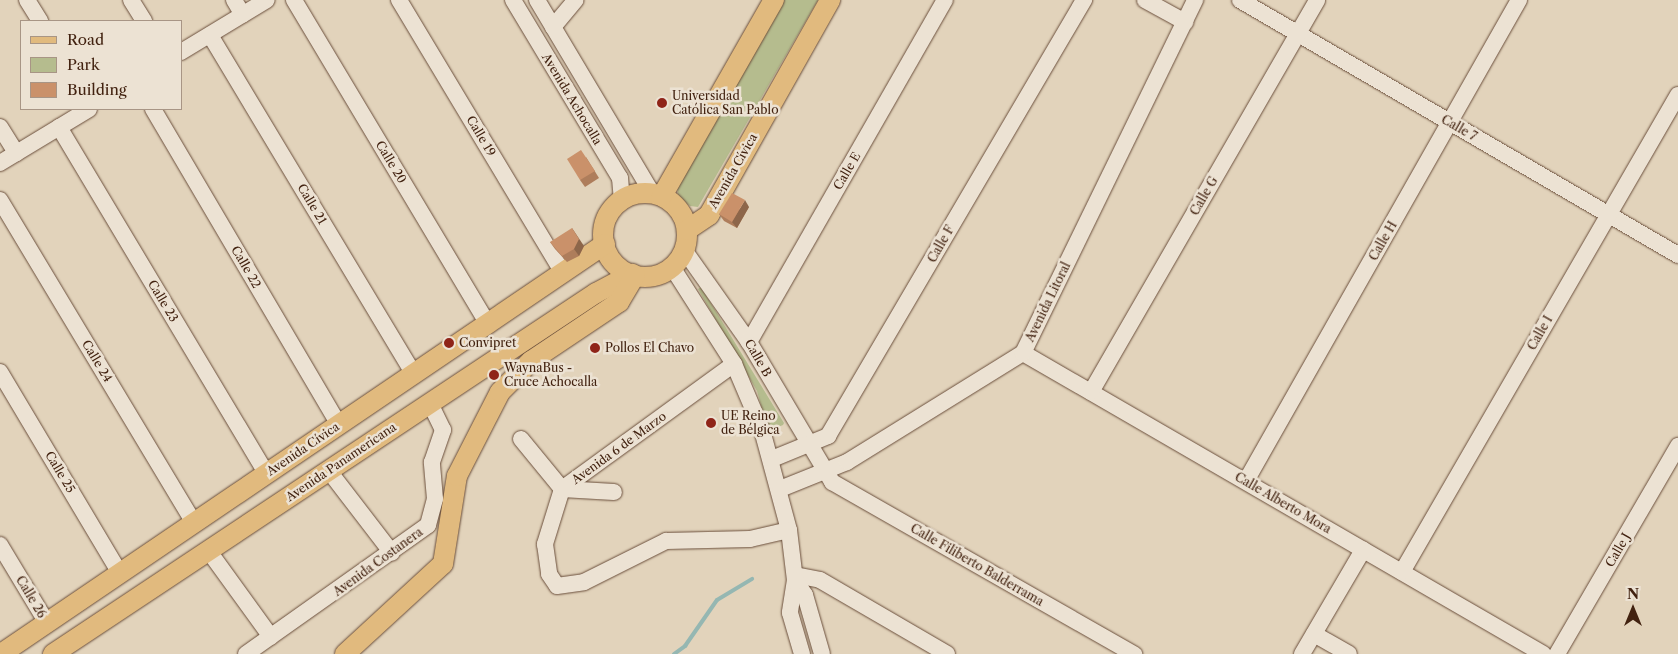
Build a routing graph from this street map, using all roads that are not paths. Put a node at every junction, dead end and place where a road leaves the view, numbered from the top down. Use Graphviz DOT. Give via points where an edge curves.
graph roads {
  1 [pos="27,0"];
  2 [pos="131,0"];
  3 [pos="234,0"];
  4 [pos="267,0"];
  5 [pos="294,0"];
  6 [pos="399,0"];
  7 [pos="513,0"];
  8 [pos="537,0"];
  9 [pos="576,0"];
  10 [pos="774,0"];
  11 [pos="830,0"];
  12 [pos="945,0"];
  13 [pos="1084,0"];
  14 [pos="1145,0"];
  15 [pos="1196,0"];
  16 [pos="1240,0"];
  17 [pos="1317,0"];
  18 [pos="1519,0"];
  19 [pos="243,15"];
  20 [pos="39,20"];
  21 [pos="143,20"];
  22 [pos="1185,22"];
  23 [pos="553,27"];
  24 [pos="1298,34"];
  25 [pos="210,35"];
  26 [pos="182,51"];
  27 [pos="1678,95"];
  28 [pos="87,110"];
  29 [pos="154,110"];
  30 [pos="1450,122"];
  31 [pos="0,127"];
  32 [pos="59,127"];
  33 [pos="16,153"];
  34 [pos="0,163"];
  35 [pos="657,195"];
  36 [pos="0,200"];
  37 [pos="622,200"];
  38 [pos="1609,214"];
  39 [pos="687,230"];
  40 [pos="605,244"];
  41 [pos="684,250"];
  42 [pos="1678,255"];
  43 [pos="672,267"];
  44 [pos="563,273"];
  45 [pos="633,275"];
  46 [pos="488,324"];
  47 [pos="749,342"];
  48 [pos="1023,353"];
  49 [pos="734,364"];
  50 [pos="0,372"];
  51 [pos="414,374"];
  52 [pos="1091,392"];
  53 [pos="430,403"];
  54 [pos="339,425"];
  55 [pos="521,440"];
  56 [pos="806,445"];
  57 [pos="1678,446"];
  58 [pos="772,459"];
  59 [pos="329,470"];
  60 [pos="822,472"];
  61 [pos="267,474"];
  62 [pos="1246,482"];
  63 [pos="562,489"];
  64 [pos="780,489"];
  65 [pos="614,492"];
  66 [pos="194,523"];
  67 [pos="790,530"];
  68 [pos="0,545"];
  69 [pos="208,550"];
  70 [pos="1363,550"];
  71 [pos="392,553"];
  72 [pos="1402,572"];
  73 [pos="120,573"];
  74 [pos="795,577"];
  75 [pos="46,623"];
  76 [pos="1314,634"];
  77 [pos="271,638"];
  78 [pos="56,653"];
  79 [pos="817,653"];
  80 [pos="1,654"];
  81 [pos="246,654"];
  82 [pos="346,654"];
  83 [pos="802,654"];
  84 [pos="947,654"];
  85 [pos="1134,654"];
  86 [pos="1302,654"];
  87 [pos="1349,654"];
  88 [pos="1543,654"];
  89 [pos="1557,654"];
  1 -- 20 [label="street"];
  2 -- 21 [label="street"];
  3 -- 19 [label="street"];
  4 -- 19 [label="street"];
  5 -- 46 [label="street, Calle 20"];
  6 -- 44 [label="street, Calle 19"];
  7 -- 37 [label="street, Avenida Achocalla" via="620,178"];
  8 -- 23 [label="street, Avenida Achocalla"];
  9 -- 23 [label="street"];
  10 -- 35 [label="main road"];
  11 -- 39 [label="main road, Avenida Cívica" via="709,215"];
  12 -- 47 [label="street, Calle E"];
  13 -- 56 [label="street, Calle F" via="828,436"];
  14 -- 22 [label="street"];
  15 -- 22 [label="street, Avenida Litoral"];
  16 -- 24 [label="street, Calle 7"];
  17 -- 24 [label="street, Calle G"];
  18 -- 30 [label="street, Calle H"];
  19 -- 25 [label="street"];
  22 -- 48 [label="street, Avenida Litoral"];
  23 -- 35 [label="street, Avenida Achocalla"];
  24 -- 30 [label="street, Calle 7"];
  24 -- 52 [label="street, Calle G"];
  25 -- 26 [label="street"];
  25 -- 51 [label="street, Calle 21"];
  27 -- 38 [label="street, Calle I"];
  28 -- 32 [label="street"];
  29 -- 54 [label="street, Calle 22"];
  30 -- 38 [label="street, Calle 7"];
  30 -- 62 [label="street, Calle H"];
  31 -- 33 [label="street"];
  32 -- 33 [label="street"];
  32 -- 61 [label="street, Calle 23"];
  33 -- 34 [label="street"];
  35 -- 37 [label="main road"];
  35 -- 39 [label="main road" via="678,208"];
  36 -- 66 [label="street, Calle 24"];
  37 -- 40 [label="main road" via="607,217"];
  38 -- 42 [label="street, Calle 7"];
  38 -- 72 [label="street, Calle I"];
  39 -- 41 [label="main road"];
  40 -- 44 [label="main road, Avenida Cívica"];
  40 -- 45 [label="main road" via="617,266"];
  41 -- 43 [label="main road"];
  41 -- 47 [label="street, Calle B"];
  43 -- 45 [label="main road" via="652,276"];
  43 -- 49 [label="street, Calle B"];
  44 -- 46 [label="main road, Avenida Cívica"];
  45 -- 53 [label="main road, Avenida Panamericana"];
  45 -- 82 [label="main road" via="619,302 525,366 500,392 457,476 443,564"];
  46 -- 51 [label="main road, Avenida Cívica"];
  47 -- 56 [label="street, Calle B"];
  48 -- 52 [label="street, Calle Alberto Mora"];
  48 -- 60 [label="street, Avenida Litoral" via="847,462"];
  49 -- 58 [label="street, Calle B"];
  49 -- 63 [label="street, Avenida 6 de Marzo"];
  50 -- 73 [label="street, Calle 25"];
  51 -- 54 [label="main road, Avenida Cívica"];
  52 -- 62 [label="street, Calle Alberto Mora"];
  53 -- 59 [label="main road, Avenida Panamericana"];
  53 -- 71 [label="street, Avenida Costanera" via="443,430 432,462 432,516 421,532"];
  54 -- 61 [label="main road, Avenida Cívica"];
  55 -- 63 [label="street"];
  56 -- 58 [label="street, Calle F"];
  56 -- 60 [label="street, Calle B"];
  57 -- 89 [label="street, Calle J"];
  58 -- 64 [label="street, Calle B"];
  59 -- 69 [label="main road, Avenida Panamericana"];
  59 -- 71 [label="street"];
  60 -- 64 [label="street, Avenida Litoral"];
  60 -- 85 [label="street, Calle Filiberto Balderrama" via="832,482"];
  61 -- 66 [label="main road, Avenida Cívica"];
  62 -- 70 [label="street, Calle Alberto Mora"];
  63 -- 65 [label="street"];
  63 -- 67 [label="street, Avenida 6 de Marzo" via="545,544 547,567 557,586 584,582 666,541 750,539"];
  64 -- 67 [label="street, Calle B"];
  66 -- 73 [label="main road, Avenida Cívica"];
  67 -- 74 [label="street, Calle B"];
  68 -- 75 [label="street, Calle 26"];
  69 -- 77 [label="street"];
  69 -- 78 [label="main road, Avenida Panamericana"];
  70 -- 72 [label="street, Calle Alberto Mora"];
  70 -- 76 [label="street"];
  71 -- 77 [label="street, Avenida Costanera"];
  72 -- 88 [label="street, Calle Alberto Mora"];
  73 -- 75 [label="main road, Avenida Cívica"];
  74 -- 79 [label="street" via="805,595"];
  74 -- 83 [label="street" via="790,613"];
  74 -- 84 [label="street" via="820,580"];
  75 -- 80 [label="main road, Avenida Cívica"];
  76 -- 86 [label="street"];
  76 -- 87 [label="street"];
  77 -- 81 [label="street, Avenida Costanera"];
}
